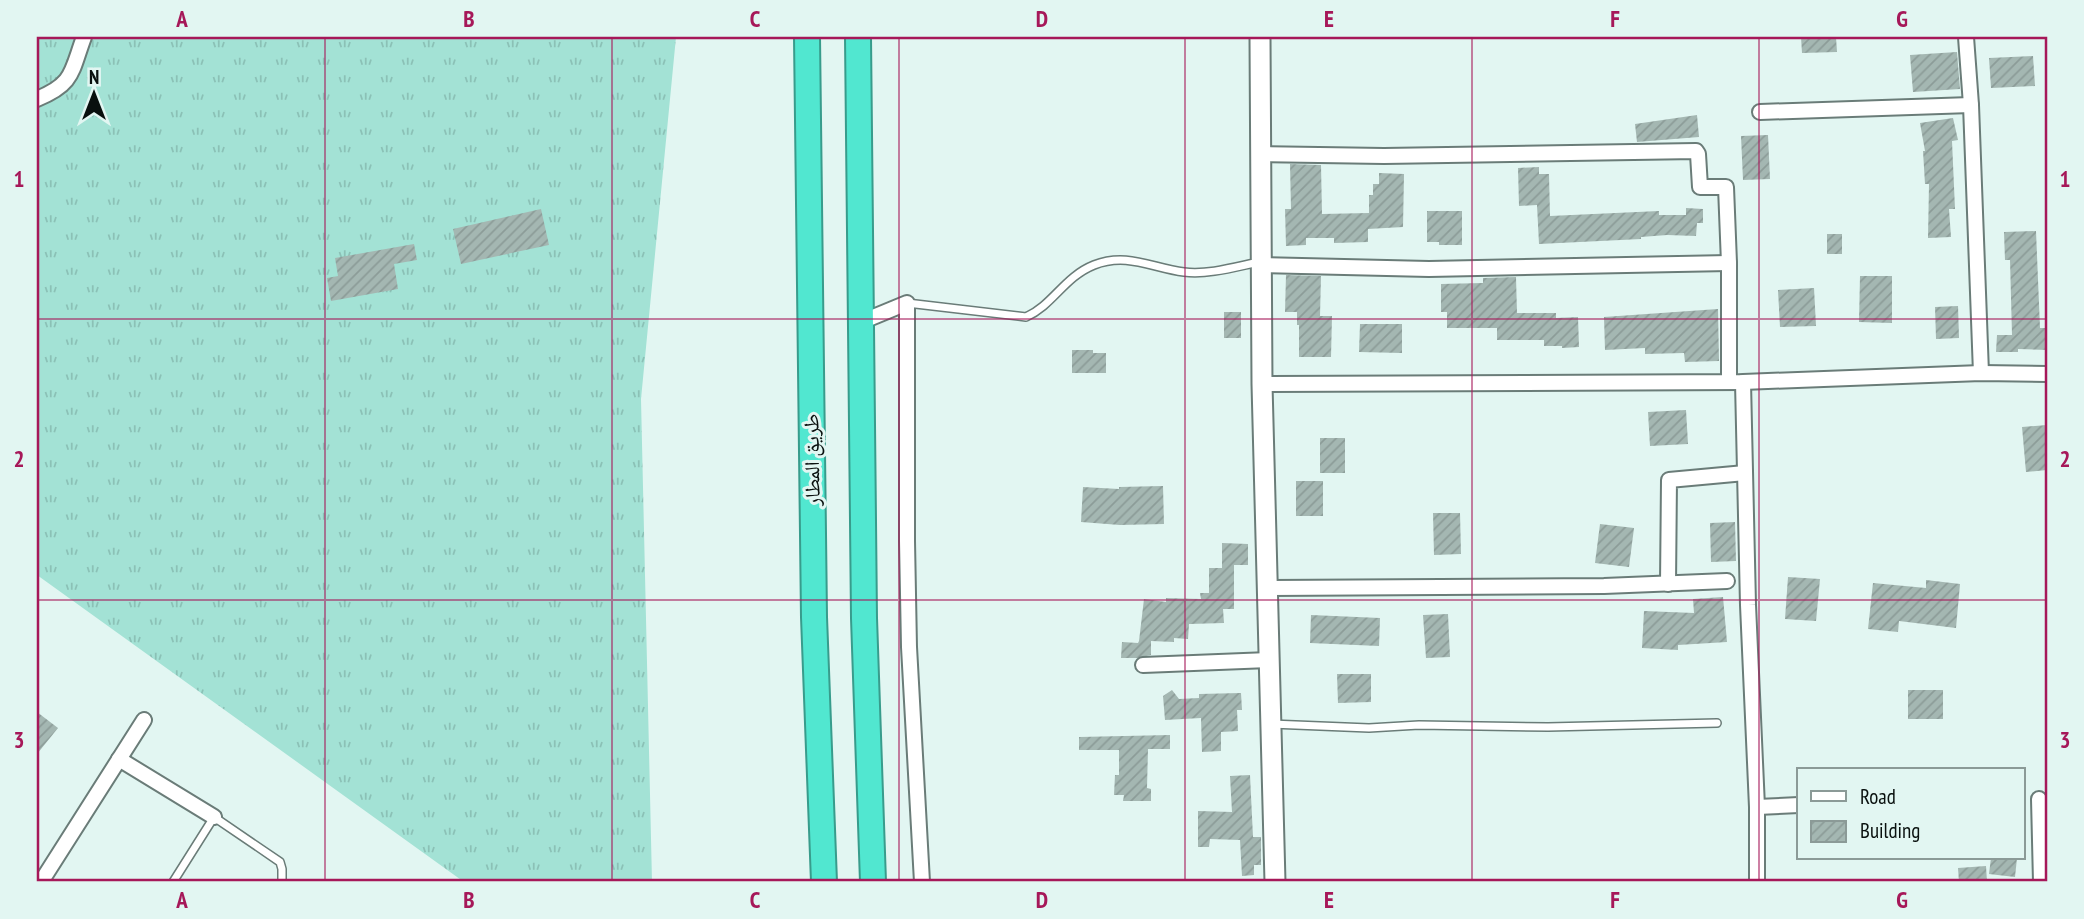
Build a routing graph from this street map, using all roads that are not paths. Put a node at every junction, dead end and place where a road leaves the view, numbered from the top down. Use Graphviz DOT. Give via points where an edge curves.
graph roads {
  1 [pos="84,37"];
  2 [pos="807,37"];
  3 [pos="858,37"];
  4 [pos="1260,37"];
  5 [pos="1966,37"];
  6 [pos="37,99"];
  7 [pos="1971,105"];
  8 [pos="1760,112"];
  9 [pos="1262,154"];
  10 [pos="1729,263"];
  11 [pos="1261,264"];
  12 [pos="907,303"];
  13 [pos="861,322"];
  14 [pos="1981,373"];
  15 [pos="2047,374"];
  16 [pos="1736,382"];
  17 [pos="1262,384"];
  18 [pos="1745,473"];
  19 [pos="1727,582"];
  20 [pos="1668,584"];
  21 [pos="1267,588"];
  22 [pos="1269,660"];
  23 [pos="1143,665"];
  24 [pos="144,720"];
  25 [pos="1717,723"];
  26 [pos="1270,724"];
  27 [pos="119,759"];
  28 [pos="2024,799"];
  29 [pos="2043,799"];
  30 [pos="1797,805"];
  31 [pos="1757,807"];
  32 [pos="214,817"];
  33 [pos="41,882"];
  34 [pos="173,882"];
  35 [pos="282,882"];
  36 [pos="824,882"];
  37 [pos="873,882"];
  38 [pos="922,882"];
  39 [pos="1275,882"];
  40 [pos="1757,882"];
  41 [pos="2041,882"];
  1 -- 6 [label="street" via="66,83"];
  2 -- 36 [label="highway, طريق المطار" via="814,617"];
  3 -- 13 [label="highway"];
  4 -- 9 [label="street"];
  5 -- 7 [label="street"];
  7 -- 8 [label="street"];
  7 -- 14 [label="street"];
  9 -- 10 [label="street" via="1696,151 1700,187 1726,187"];
  9 -- 11 [label="street"];
  10 -- 11 [label="street" via="1429,269"];
  10 -- 16 [label="street"];
  11 -- 12 [label="lane" via="1200,272 1136,260 1095,265 1071,278 1039,311 1026,317"];
  11 -- 17 [label="street"];
  12 -- 13 [label="street"];
  12 -- 38 [label="street" via="909,634"];
  13 -- 37 [label="highway"];
  14 -- 15 [label="street"];
  14 -- 16 [label="street"];
  16 -- 17 [label="street"];
  16 -- 18 [label="street"];
  17 -- 21 [label="street"];
  18 -- 20 [label="street" via="1670,480"];
  18 -- 31 [label="street"];
  19 -- 20 [label="street"];
  20 -- 21 [label="street"];
  21 -- 22 [label="street"];
  22 -- 23 [label="street"];
  22 -- 26 [label="street"];
  24 -- 27 [label="street"];
  25 -- 26 [label="lane" via="1383,728"];
  26 -- 39 [label="street"];
  27 -- 32 [label="street"];
  27 -- 33 [label="street"];
  28 -- 29 [label="street"];
  29 -- 41 [label="street"];
  30 -- 31 [label="street"];
  31 -- 40 [label="street"];
  32 -- 34 [label="lane"];
  32 -- 35 [label="lane" via="280,862"];
}
